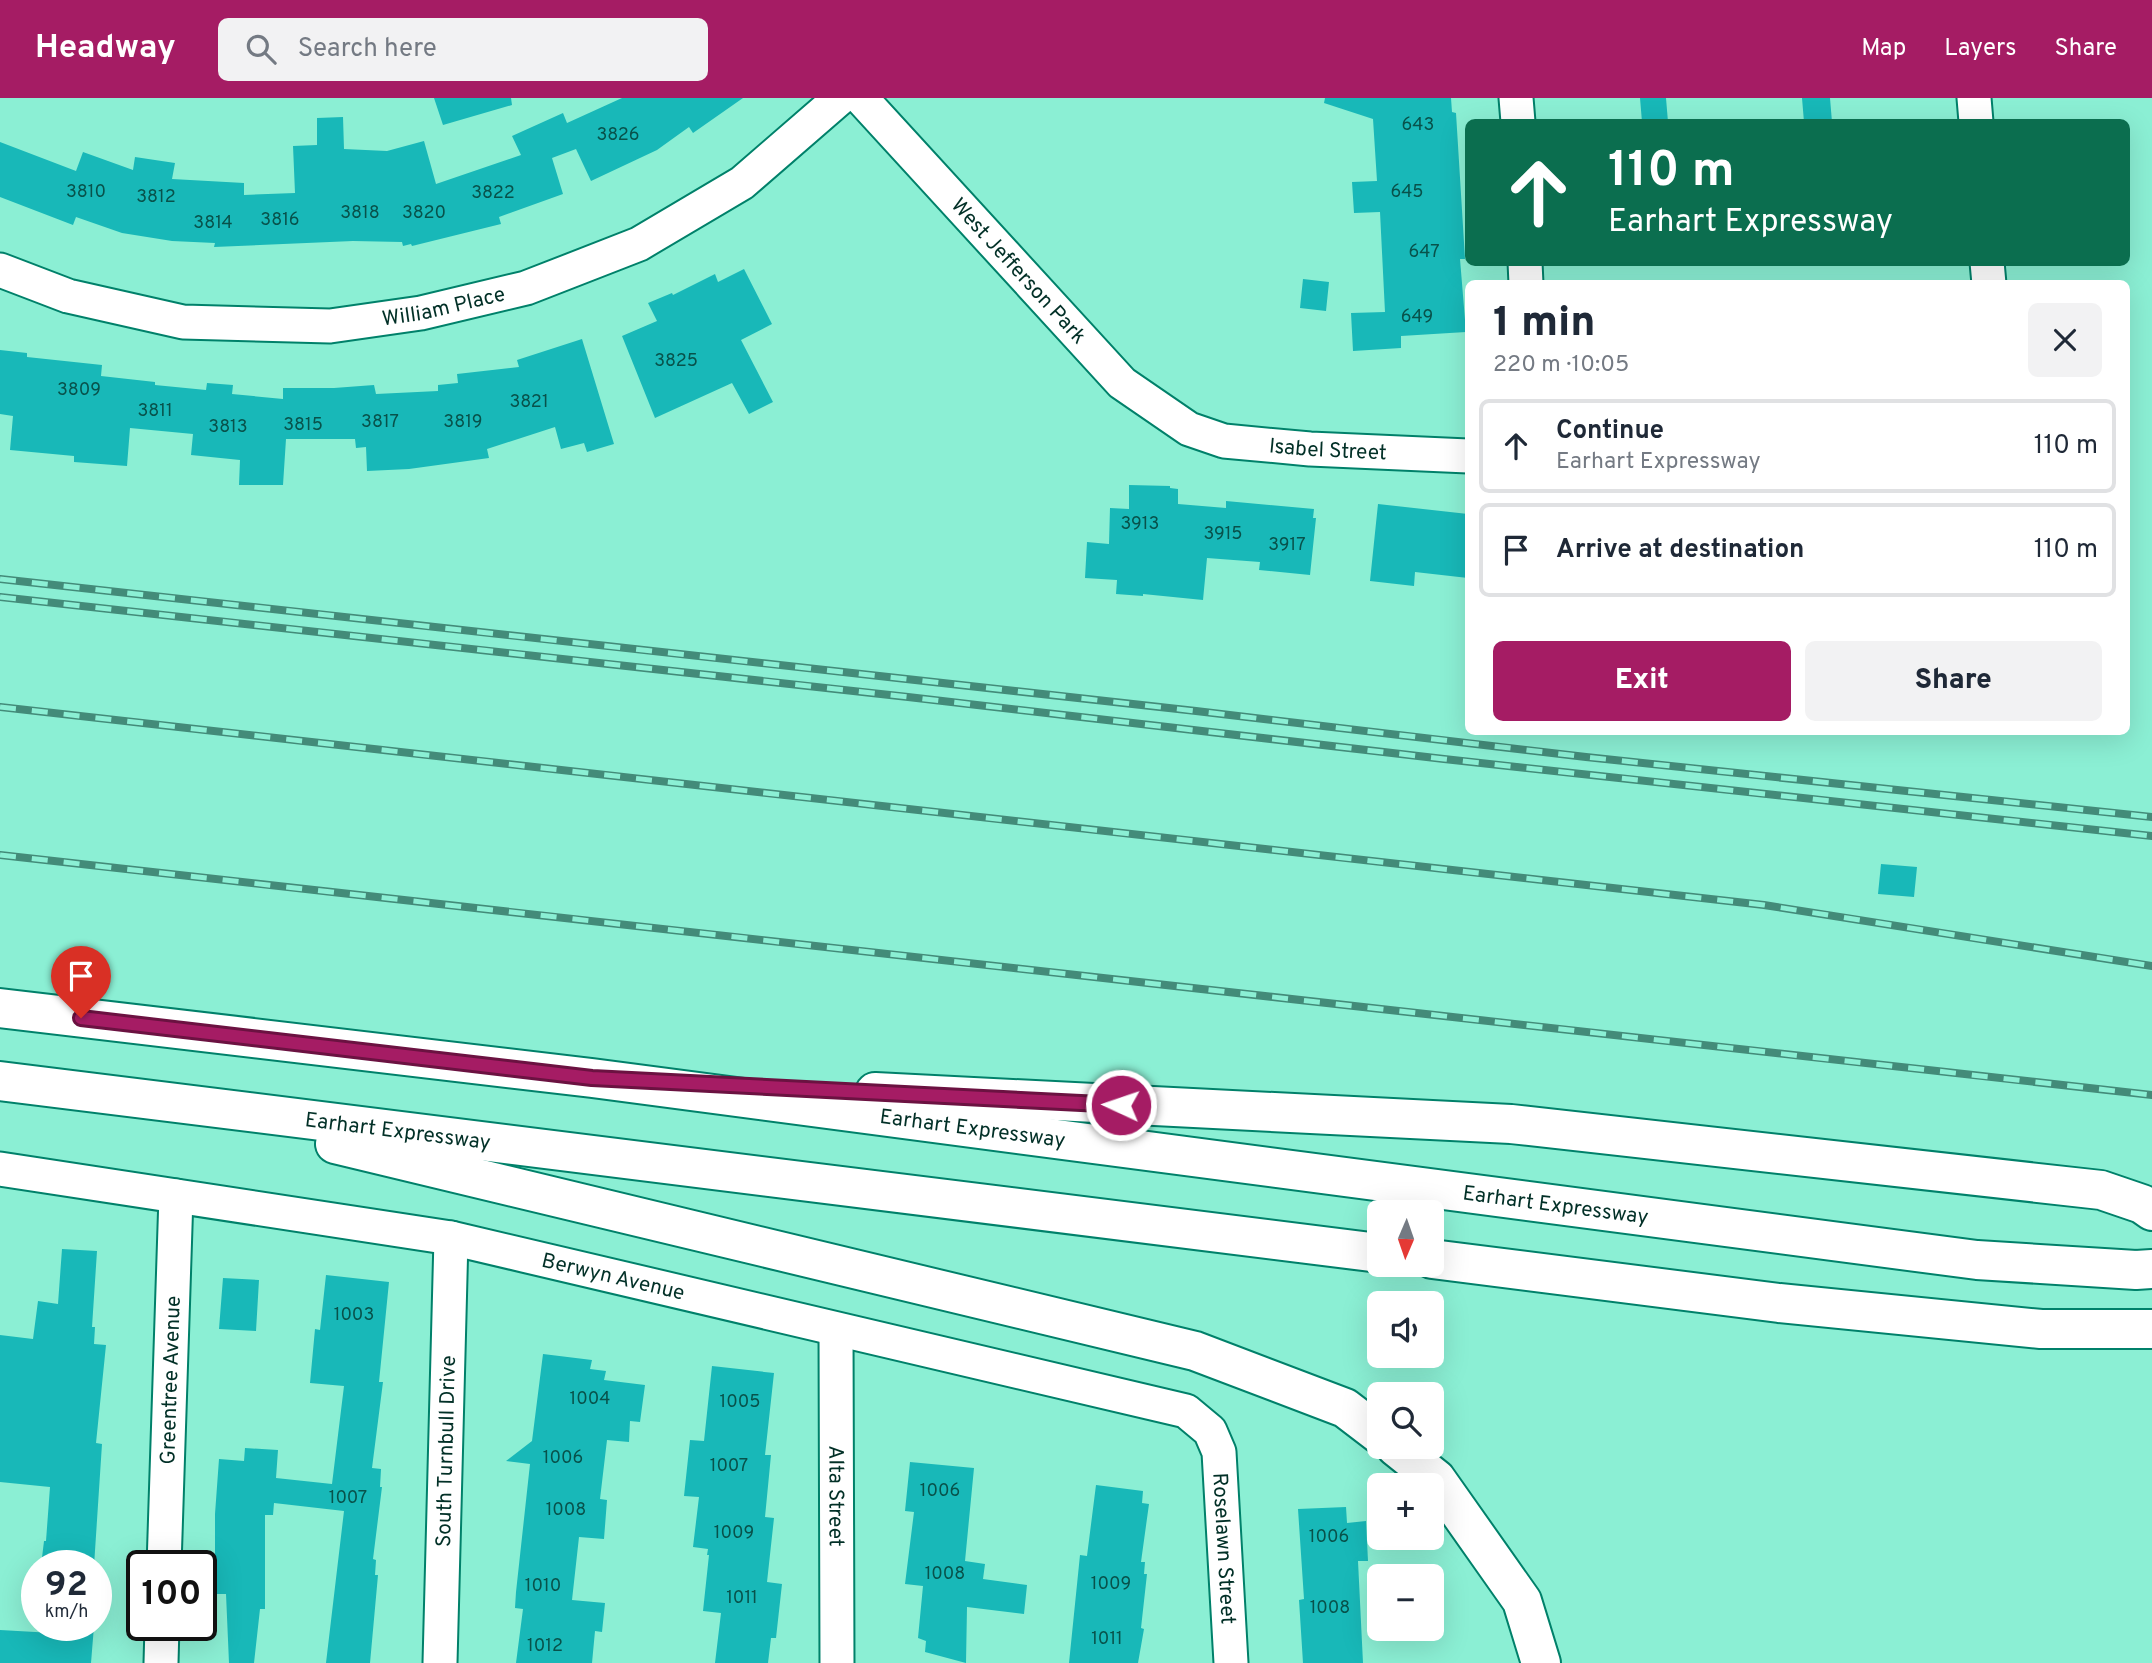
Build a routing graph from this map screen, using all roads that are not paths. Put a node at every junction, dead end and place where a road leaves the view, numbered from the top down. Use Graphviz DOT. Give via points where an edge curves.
graph roads {
  1 [pos="840,98"];
  2 [pos="861,98"];
  3 [pos="1517,98"];
  4 [pos="1974,98"];
  5 [pos="1518,119"];
  6 [pos="1976,119"];
  7 [pos="0,270"];
  8 [pos="1189,429"];
  9 [pos="1465,456"];
  10 [pos="0,1009"];
  11 [pos="592,1078"];
  12 [pos="0,1081"];
  13 [pos="153,1100"];
  14 [pos="0,1169"];
  15 [pos="176,1196"];
  16 [pos="2152,1211"];
  17 [pos="451,1238"];
  18 [pos="1367,1252"];
  19 [pos="1444,1261"];
  20 [pos="2152,1269"];
  21 [pos="2152,1329"];
  22 [pos="836,1330"];
  23 [pos="1367,1425"];
  24 [pos="1210,1434"];
  25 [pos="1411,1459"];
  26 [pos="165,1550"];
  27 [pos="161,1641"];
  28 [pos="160,1663"];
  29 [pos="440,1663"];
  30 [pos="837,1663"];
  31 [pos="1231,1663"];
  32 [pos="1541,1663"];
  1 -- 7 [label="street, William Place" via="742,183 639,244 526,288 422,313 330,326 183,322 68,296"];
  2 -- 8 [label="street, West Jefferson Park" via="1122,383"];
  3 -- 5 [label="street"];
  4 -- 6 [label="street"];
  8 -- 9 [label="street, Isabel Street" via="1224,441"];
  10 -- 11 [label="highway, Earhart Expressway"];
  11 -- 16 [label="highway" via="1511,1124 2101,1190"];
  11 -- 20 [label="highway, Earhart Expressway" via="1978,1260"];
  12 -- 13 [label="highway, Earhart Expressway"];
  13 -- 18 [label="highway, Earhart Expressway"];
  13 -- 23 [label="highway" via="1195,1351 1345,1408"];
  14 -- 15 [label="street, Berwyn Avenue"];
  15 -- 17 [label="street, Berwyn Avenue"];
  15 -- 26 [label="street, Greentree Avenue"];
  17 -- 22 [label="street, Berwyn Avenue"];
  17 -- 29 [label="street, South Turnbull Drive"];
  19 -- 21 [label="highway" via="1779,1303 2041,1329"];
  22 -- 24 [label="street, Berwyn Avenue" via="1186,1411"];
  22 -- 30 [label="street, Alta Street"];
  24 -- 31 [label="street, Roselawn Street" via="1219,1452"];
  25 -- 32 [label="highway" via="1436,1479 1522,1601"];
  27 -- 28 [label="street"];
}
